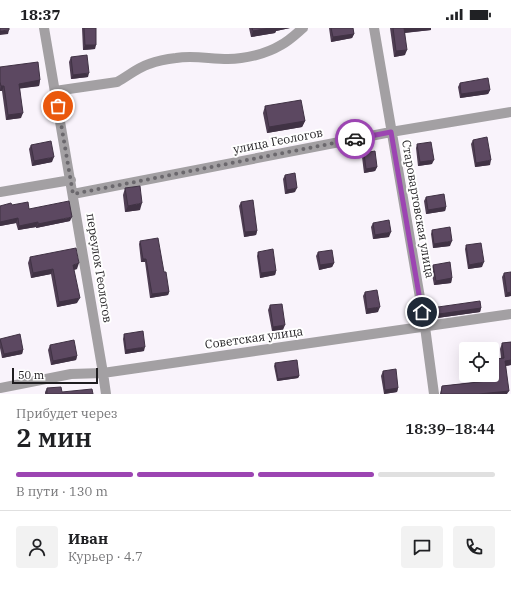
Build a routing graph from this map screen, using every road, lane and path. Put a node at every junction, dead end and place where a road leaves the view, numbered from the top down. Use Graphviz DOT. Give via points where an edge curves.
graph roads {
  1 [pos="44,28"];
  2 [pos="303,28"];
  3 [pos="374,28"];
  4 [pos="55,91"];
  5 [pos="511,112"];
  6 [pos="391,132"];
  7 [pos="71,180"];
  8 [pos="0,192"];
  9 [pos="73,194"];
  10 [pos="511,314"];
  11 [pos="425,327"];
  12 [pos="103,373"];
  13 [pos="0,388"];
  14 [pos="106,394"];
  15 [pos="434,394"];
  1 -- 4 [label="street, переулок Геологов"];
  2 -- 4 [label="street" via="280,46 255,55 228,59 185,56 148,64 116,82"];
  3 -- 6 [label="street, Старовартовская улица"];
  4 -- 7 [label="street, переулок Геологов"];
  5 -- 6 [label="street, улица Геологов"];
  6 -- 9 [label="street, улица Геологов"];
  6 -- 11 [label="street, Старовартовская улица"];
  7 -- 8 [label="street"];
  7 -- 9 [label="street, переулок Геологов"];
  9 -- 12 [label="street, переулок Геологов"];
  10 -- 11 [label="street, Советская улица"];
  11 -- 12 [label="street, Советская улица"];
  11 -- 15 [label="street, Старовартовская улица"];
  12 -- 13 [label="street, Советская улица" via="71,374"];
  12 -- 14 [label="street, переулок Геологов"];
}
